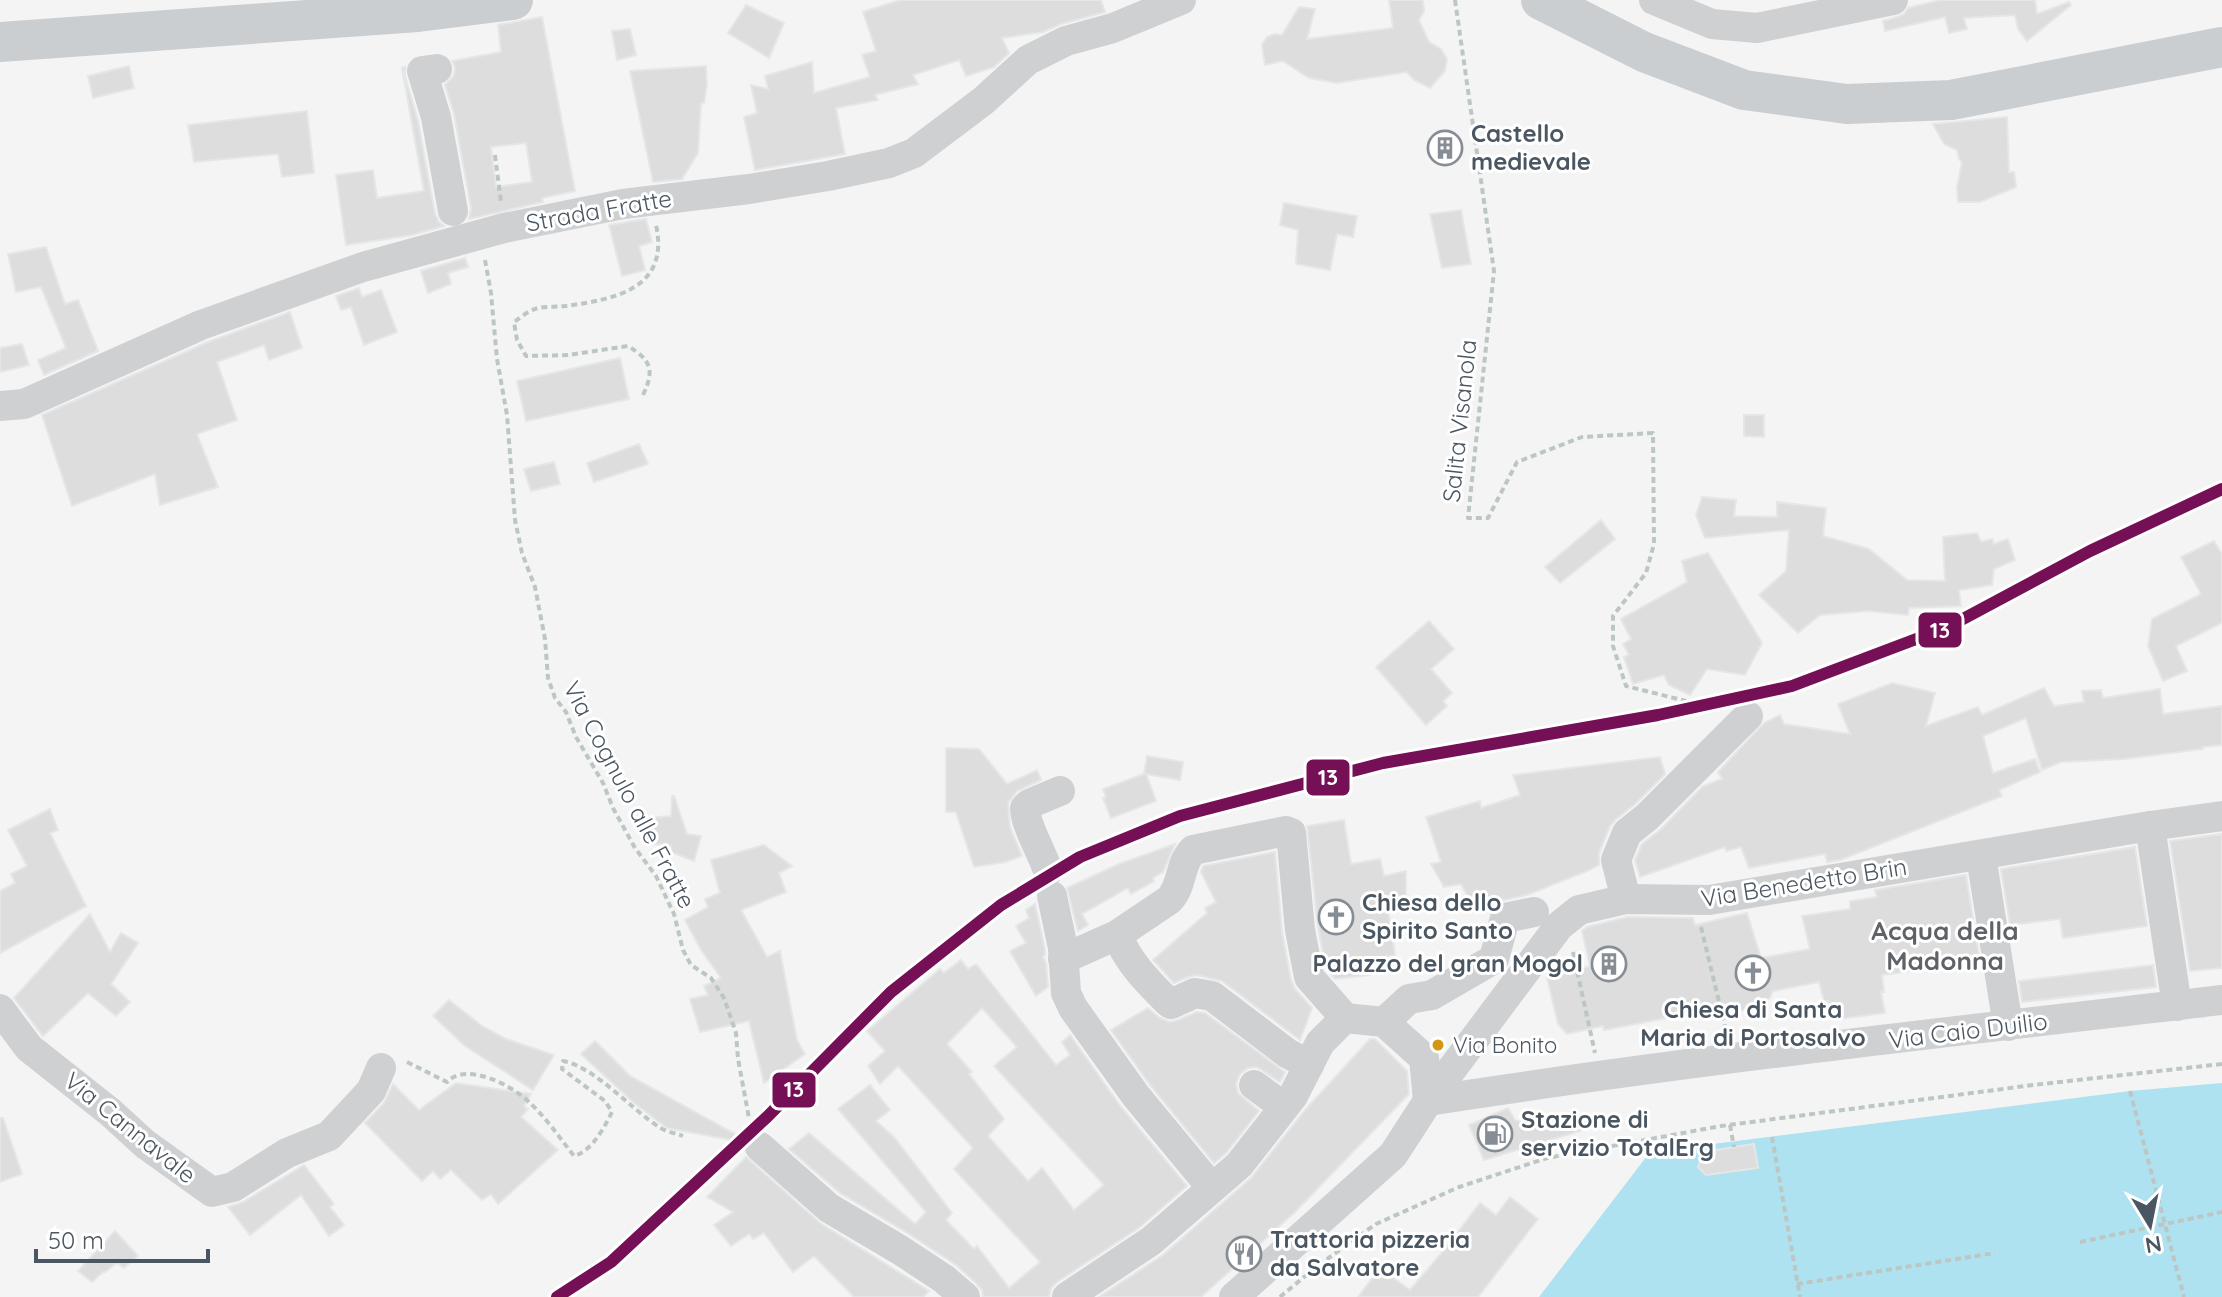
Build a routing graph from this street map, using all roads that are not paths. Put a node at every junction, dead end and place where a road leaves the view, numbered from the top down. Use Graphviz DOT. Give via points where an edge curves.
graph roads {
  1 [pos="513,0"];
  2 [pos="1181,0"];
  3 [pos="1541,0"];
  4 [pos="1654,0"];
  5 [pos="1893,0"];
  6 [pos="0,42"];
  7 [pos="2222,47"];
  8 [pos="437,69"];
  9 [pos="453,211"];
  10 [pos="0,406"];
  11 [pos="1748,716"];
  12 [pos="1060,791"];
  13 [pos="2222,816"];
  14 [pos="2150,826"];
  15 [pos="1981,856"];
  16 [pos="1626,899"];
  17 [pos="1534,912"];
  18 [pos="1117,935"];
  19 [pos="1063,959"];
  20 [pos="2222,1000"];
  21 [pos="2177,1006"];
  22 [pos="0,1009"];
  23 [pos="1345,1018"];
  24 [pos="1384,1022"];
  25 [pos="2008,1026"];
  26 [pos="1309,1065"];
  27 [pos="381,1068"];
  28 [pos="1254,1085"];
  29 [pos="1428,1101"];
  30 [pos="1284,1107"];
  31 [pos="760,1147"];
  32 [pos="1212,1188"];
  33 [pos="965,1297"];
  34 [pos="1067,1297"];
  35 [pos="1234,1297"];
  1 -- 6 [label="main road" via="418,12"];
  2 -- 10 [label="street, Strada Fratte" via="1028,60 914,153 889,163 765,187 623,204 363,267 201,325 24,404"];
  3 -- 7 [label="main road" via="1644,52 1744,90 1847,104 1951,100"];
  4 -- 5 [label="street" via="1712,24 1757,28"];
  8 -- 9 [label="street" via="422,71"];
  11 -- 16 [label="street" via="1627,833 1616,860"];
  12 -- 19 [label="street" via="1029,804 1025,819 1043,854"];
  13 -- 14 [label="street, Via Benedetto Brin"];
  14 -- 15 [label="street, Via Benedetto Brin"];
  14 -- 21 [label="street"];
  15 -- 16 [label="street, Via Benedetto Brin" via="1709,900"];
  15 -- 25 [label="street"];
  16 -- 29 [label="street, Via Benedetto Brin" via="1579,910 1559,926"];
  17 -- 24 [label="street" via="1505,918 1494,959 1432,995 1409,999"];
  18 -- 19 [label="street"];
  18 -- 23 [label="street" via="1175,894 1193,850 1286,831 1291,833 1309,977"];
  18 -- 26 [label="street" via="1141,975 1168,1002 1195,993 1212,996"];
  19 -- 32 [label="street" via="1070,1028 1136,1096"];
  20 -- 21 [label="street, Via Caio Duilio"];
  21 -- 25 [label="street, Via Caio Duilio"];
  22 -- 27 [label="street, Via Cannavale" via="29,1048 212,1192 233,1187 287,1153 329,1136 371,1091"];
  23 -- 24 [label="street"];
  23 -- 26 [label="street" via="1320,1043"];
  24 -- 29 [label="street" via="1424,1058"];
  25 -- 29 [label="street, Via Caio Duilio" via="1731,1057"];
  26 -- 30 [label="street"];
  28 -- 30 [label="street"];
  29 -- 35 [label="street, Via Benedetto Brin" via="1393,1155"];
  30 -- 32 [label="street" via="1239,1165"];
  31 -- 33 [label="street" via="829,1208"];
  32 -- 34 [label="street" via="1151,1241"];
}
